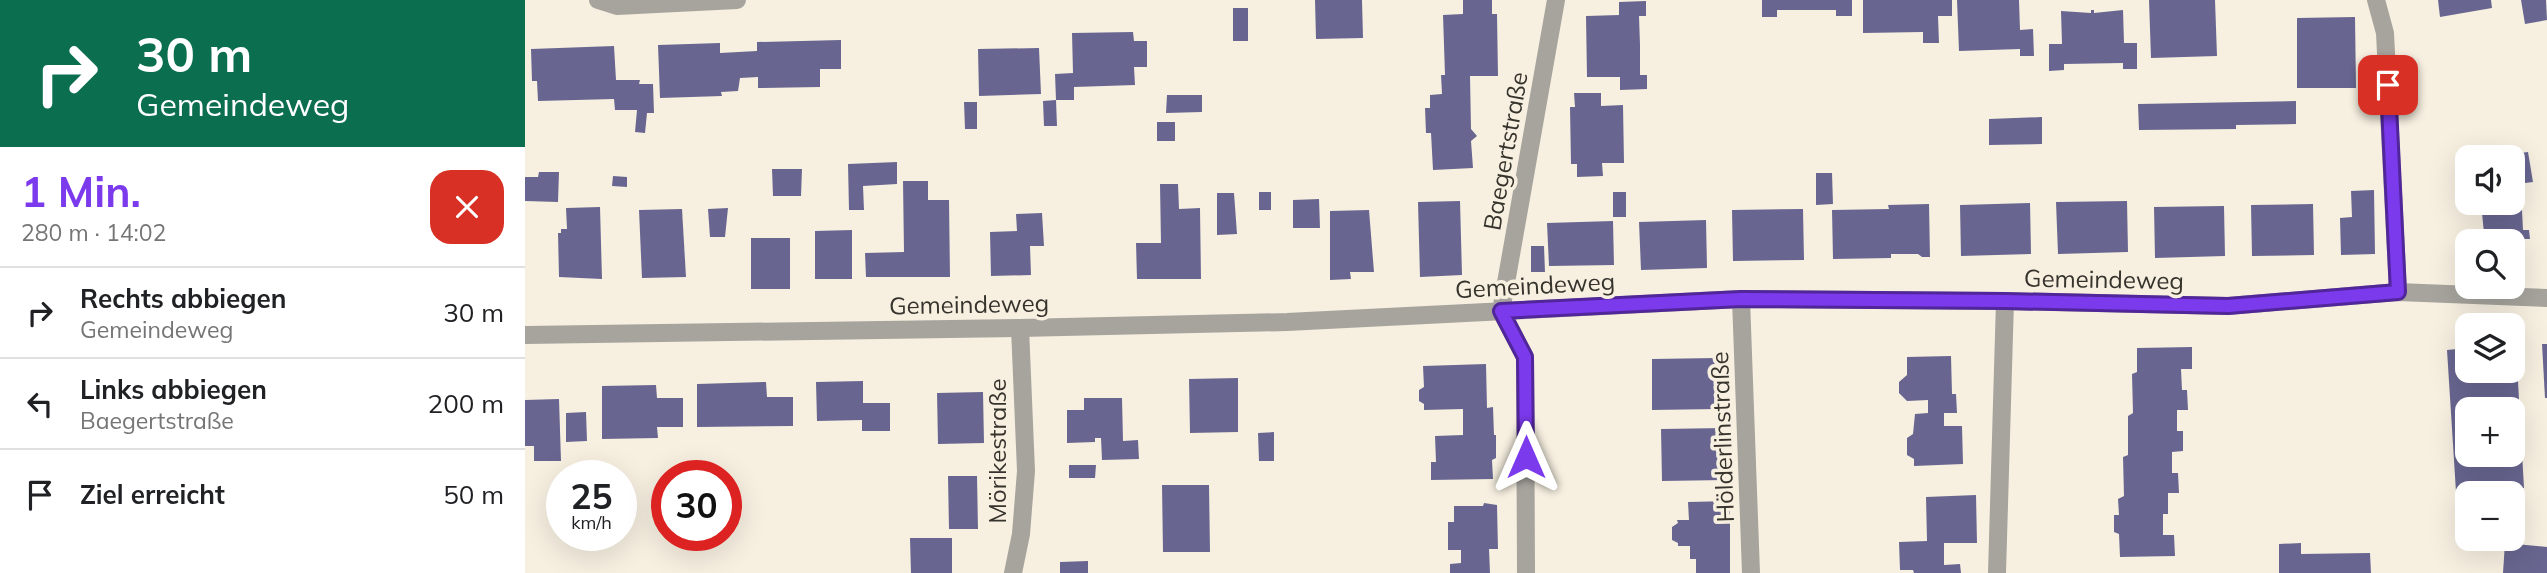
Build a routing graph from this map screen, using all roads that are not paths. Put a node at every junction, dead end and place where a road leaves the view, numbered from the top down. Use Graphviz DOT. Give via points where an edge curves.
graph roads {
  1 [pos="598,0"];
  2 [pos="737,0"];
  3 [pos="1556,0"];
  4 [pos="2376,0"];
  5 [pos="2398,292"];
  6 [pos="2547,298"];
  7 [pos="1741,299"];
  8 [pos="2005,301"];
  9 [pos="1501,311"];
  10 [pos="1020,328"];
  11 [pos="525,335"];
  12 [pos="1013,573"];
  13 [pos="1526,573"];
  14 [pos="1751,573"];
  15 [pos="1997,573"];
  1 -- 2 [label="street" via="617,6"];
  3 -- 9 [label="street, Baegertstraße"];
  4 -- 5 [label="street" via="2385,33"];
  5 -- 6 [label="street, Gemeindeweg"];
  5 -- 8 [label="street, Gemeindeweg" via="2228,306"];
  7 -- 8 [label="street, Gemeindeweg"];
  7 -- 9 [label="street, Gemeindeweg"];
  7 -- 14 [label="street, Hölderlinstraße"];
  8 -- 15 [label="street"];
  9 -- 10 [label="street, Gemeindeweg"];
  9 -- 13 [label="street" via="1525,357"];
  10 -- 11 [label="street, Gemeindeweg"];
  10 -- 12 [label="street, Mörikestraße" via="1026,471"];
}
